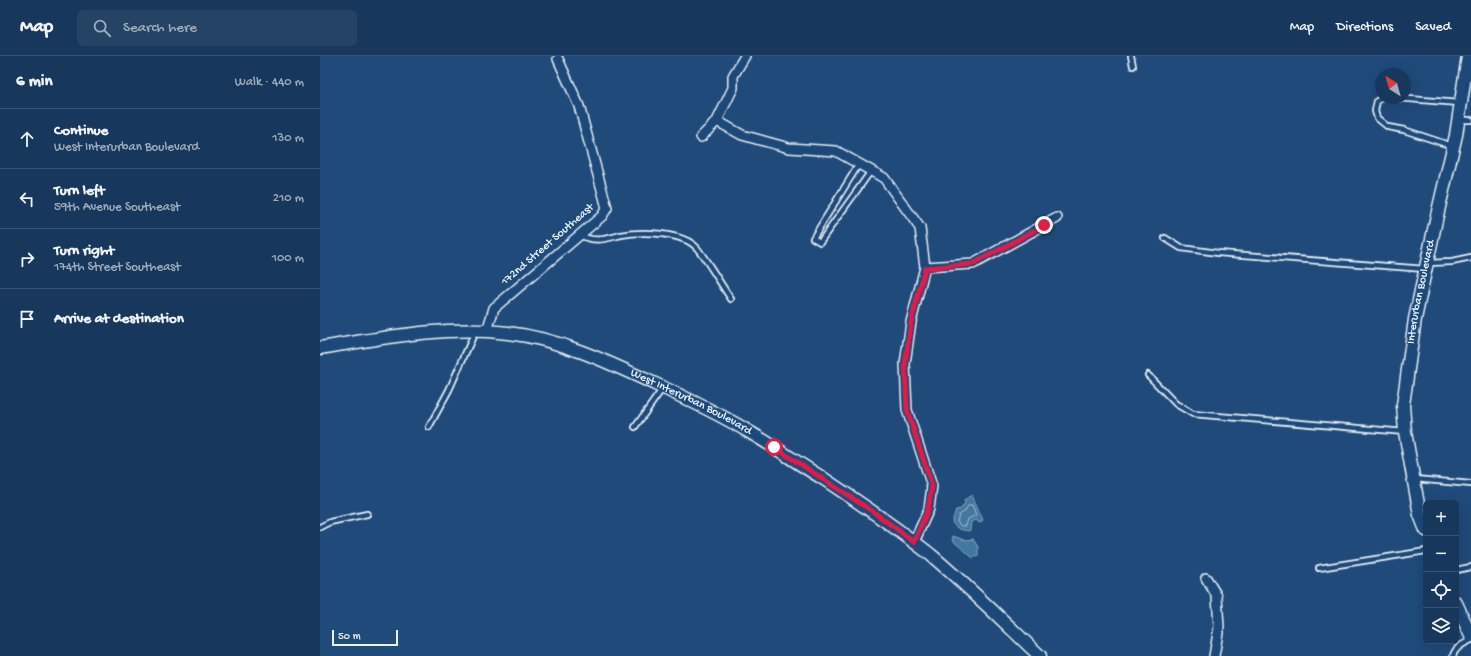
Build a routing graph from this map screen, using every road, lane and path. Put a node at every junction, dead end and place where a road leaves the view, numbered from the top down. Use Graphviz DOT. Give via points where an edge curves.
graph roads {
  1 [pos="744,56"];
  2 [pos="1131,56"];
  3 [pos="558,59"];
  4 [pos="1469,62"];
  5 [pos="1133,66"];
  6 [pos="1411,99"];
  7 [pos="1461,103"];
  8 [pos="1377,104"];
  9 [pos="1458,120"];
  10 [pos="1471,120"];
  11 [pos="717,121"];
  12 [pos="701,137"];
  13 [pos="1453,146"];
  14 [pos="859,164"];
  15 [pos="871,171"];
  16 [pos="1057,218"];
  17 [pos="580,235"];
  18 [pos="1165,238"];
  19 [pos="1471,258"];
  20 [pos="1426,266"];
  21 [pos="925,268"];
  22 [pos="731,299"];
  23 [pos="481,330"];
  24 [pos="320,348"];
  25 [pos="1148,376"];
  26 [pos="663,388"];
  27 [pos="429,427"];
  28 [pos="635,427"];
  29 [pos="1405,432"];
  30 [pos="1414,479"];
  31 [pos="1471,484"];
  32 [pos="367,514"];
  33 [pos="1423,522"];
  34 [pos="320,527"];
  35 [pos="914,542"];
  36 [pos="1423,551"];
  37 [pos="1471,567"];
  38 [pos="1319,568"];
  39 [pos="1459,569"];
  40 [pos="1206,578"];
  41 [pos="1458,608"];
  42 [pos="1471,636"];
  43 [pos="1471,640"];
  44 [pos="1040,656"];
  45 [pos="1214,656"];
  46 [pos="1453,656"];
  1 -- 11 [label="street" via="733,76 733,88"];
  2 -- 5 [label="lane"];
  3 -- 17 [label="street, 172nd Street Southeast" via="579,106 607,208 602,216"];
  4 -- 7 [label="street, Interurban Boulevard"];
  6 -- 7 [label="lane"];
  7 -- 9 [label="street, Interurban Boulevard"];
  8 -- 13 [label="lane" via="1377,118 1388,127"];
  9 -- 10 [label="lane"];
  9 -- 13 [label="street, Interurban Boulevard"];
  11 -- 12 [label="street"];
  11 -- 14 [label="street" via="742,135 789,148 836,151"];
  13 -- 20 [label="street, Interurban Boulevard"];
  14 -- 15 [label="street"];
  14 -- 15 [label="lane" via="813,238 820,242"];
  15 -- 21 [label="street" via="884,178 920,228"];
  16 -- 21 [label="street" via="973,264"];
  17 -- 22 [label="lane" via="590,240 604,240 630,233 657,233 685,240 696,247"];
  17 -- 23 [label="street, 172nd Street Southeast" via="494,308"];
  18 -- 20 [label="lane" via="1181,248 1218,253"];
  19 -- 20 [label="lane"];
  20 -- 29 [label="street, Interurban Boulevard" via="1403,405"];
  21 -- 35 [label="street" via="911,322 905,364 907,410 932,486 928,509"];
  23 -- 24 [label="street, West Interurban Boulevard" via="403,334"];
  23 -- 26 [label="street, West Interurban Boulevard" via="545,340 572,348"];
  23 -- 27 [label="lane"];
  25 -- 29 [label="lane" via="1176,404 1193,414"];
  26 -- 28 [label="lane"];
  26 -- 35 [label="street, West Interurban Boulevard" via="751,433 875,513"];
  29 -- 30 [label="street, Interurban Boulevard"];
  30 -- 31 [label="lane"];
  30 -- 33 [label="street, Interurban Boulevard"];
  32 -- 34 [label="lane" via="330,522"];
  35 -- 44 [label="street, West Interurban Boulevard" via="966,586"];
  36 -- 38 [label="lane"];
  37 -- 39 [label="lane"];
  40 -- 45 [label="street" via="1217,596 1219,627"];
  41 -- 42 [label="street"];
  43 -- 46 [label="lane" via="1459,647"];
}
